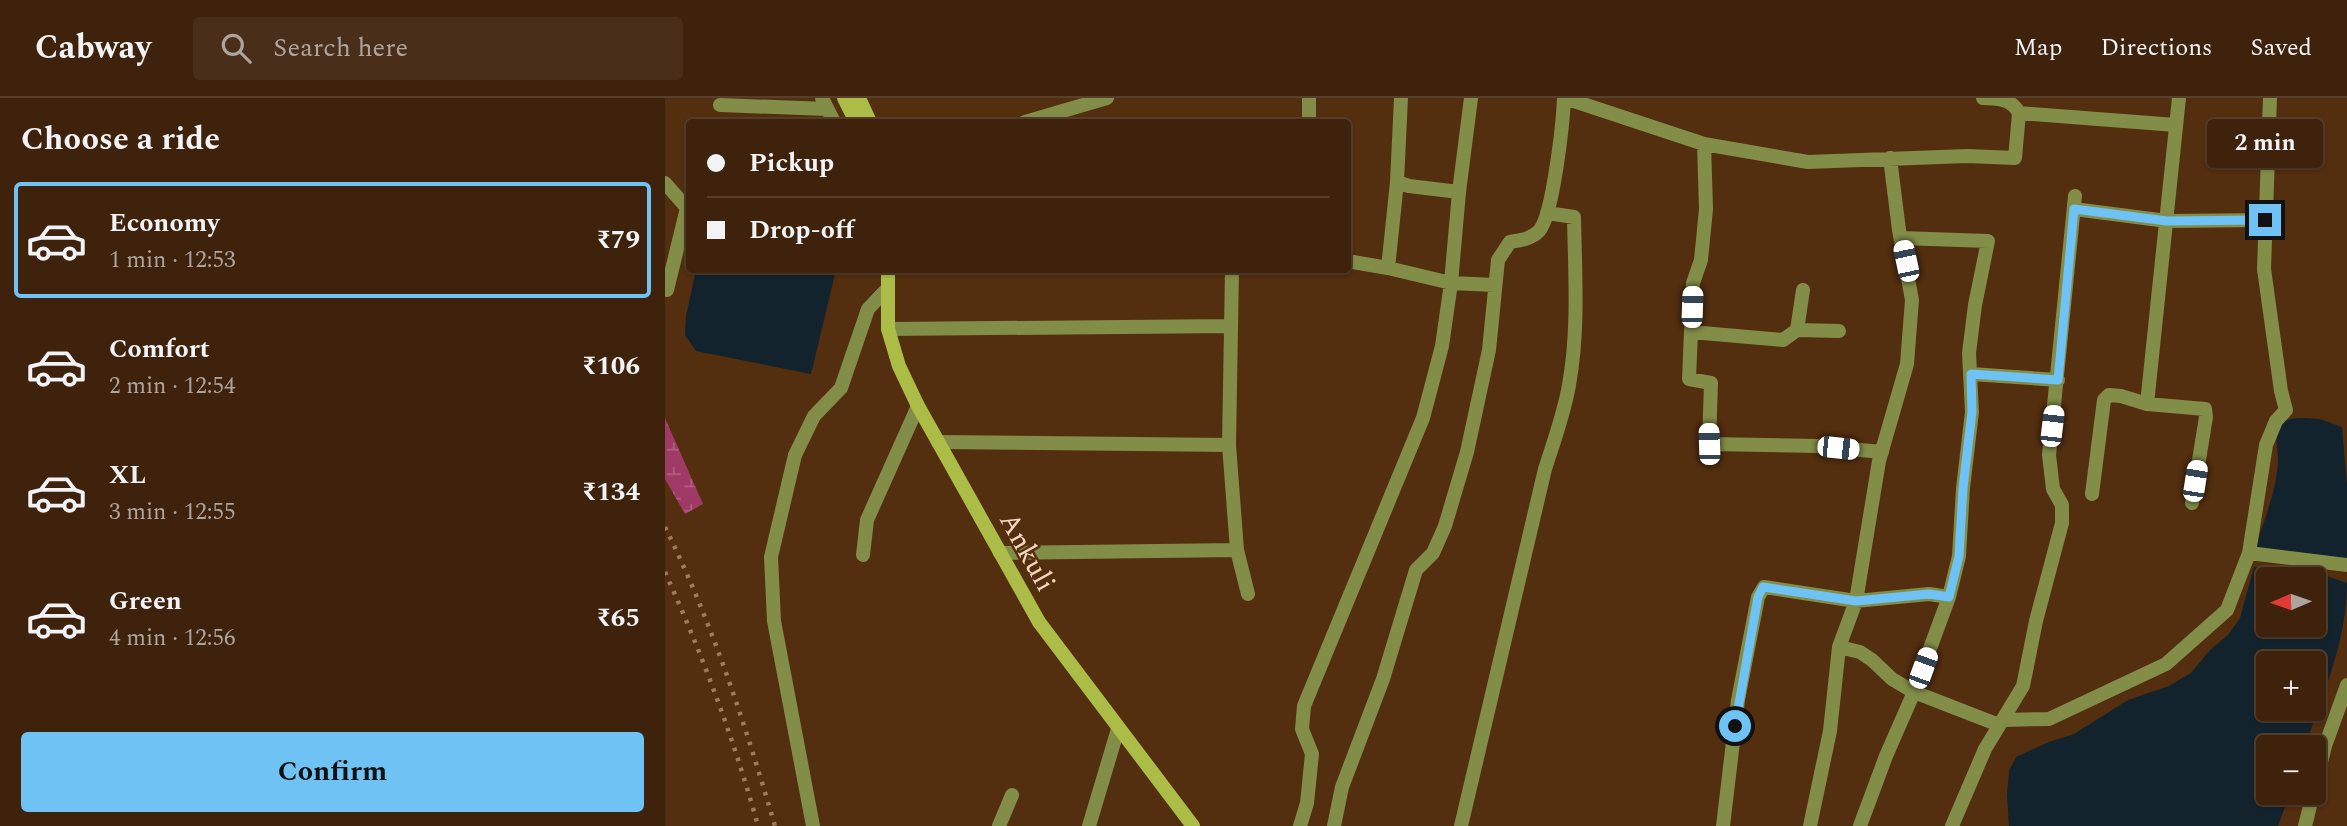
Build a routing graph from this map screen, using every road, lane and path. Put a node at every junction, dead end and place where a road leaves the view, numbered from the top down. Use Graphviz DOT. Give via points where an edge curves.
graph roads {
  1 [pos="844,98"];
  2 [pos="859,98"];
  3 [pos="1107,98"];
  4 [pos="1309,98"];
  5 [pos="1401,98"];
  6 [pos="1471,98"];
  7 [pos="1565,98"];
  8 [pos="1615,98"];
  9 [pos="1983,98"];
  10 [pos="2179,98"];
  11 [pos="2270,98"];
  12 [pos="825,103"];
  13 [pos="720,105"];
  14 [pos="1612,113"];
  15 [pos="2019,113"];
  16 [pos="833,119"];
  17 [pos="854,119"];
  18 [pos="869,119"];
  19 [pos="1035,119"];
  20 [pos="1309,119"];
  21 [pos="2176,125"];
  22 [pos="1703,144"];
  23 [pos="1890,158"];
  24 [pos="1397,182"];
  25 [pos="665,183"];
  26 [pos="1459,192"];
  27 [pos="686,207"];
  28 [pos="686,212"];
  29 [pos="1547,213"];
  30 [pos="2265,220"];
  31 [pos="2167,221"];
  32 [pos="1901,238"];
  33 [pos="1351,262"];
  34 [pos="1388,268"];
  35 [pos="1232,273"];
  36 [pos="887,275"];
  37 [pos="1451,284"];
  38 [pos="1495,285"];
  39 [pos="667,290"];
  40 [pos="1803,290"];
  41 [pos="1231,326"];
  42 [pos="888,328"];
  43 [pos="1797,330"];
  44 [pos="1839,331"];
  45 [pos="1691,332"];
  46 [pos="1971,374"];
  47 [pos="2058,380"];
  48 [pos="2147,404"];
  49 [pos="918,406"];
  50 [pos="938,442"];
  51 [pos="1229,445"];
  52 [pos="1881,452"];
  53 [pos="2091,494"];
  54 [pos="2192,503"];
  55 [pos="1237,550"];
  56 [pos="1000,553"];
  57 [pos="2249,553"];
  58 [pos="863,555"];
  59 [pos="2347,565"];
  60 [pos="1248,594"];
  61 [pos="1949,597"];
  62 [pos="1856,601"];
  63 [pos="1839,647"];
  64 [pos="2347,685"];
  65 [pos="1914,692"];
  66 [pos="2001,722"];
  67 [pos="1118,729"];
  68 [pos="1012,795"];
  69 [pos="813,826"];
  70 [pos="999,826"];
  71 [pos="1089,826"];
  72 [pos="1193,826"];
  73 [pos="1300,826"];
  74 [pos="1334,826"];
  75 [pos="1461,826"];
  76 [pos="1723,826"];
  77 [pos="1810,826"];
  78 [pos="1860,826"];
  79 [pos="1952,826"];
  80 [pos="2305,826"];
  1 -- 17 [label="main road"];
  2 -- 18 [label="main road"];
  3 -- 19 [label="street"];
  4 -- 20 [label="street"];
  5 -- 24 [label="street"];
  6 -- 26 [label="street"];
  7 -- 14 [label="street"];
  7 -- 29 [label="street"];
  8 -- 14 [label="street"];
  9 -- 15 [label="street" via="2006,100"];
  10 -- 21 [label="street"];
  11 -- 30 [label="street"];
  12 -- 13 [label="street"];
  12 -- 16 [label="street"];
  14 -- 22 [label="street"];
  15 -- 21 [label="street"];
  15 -- 23 [label="street" via="2015,158"];
  21 -- 31 [label="street"];
  22 -- 23 [label="street" via="1808,162"];
  22 -- 45 [label="street" via="1706,209 1701,260 1693,283"];
  23 -- 32 [label="street"];
  24 -- 26 [label="street"];
  24 -- 34 [label="street"];
  25 -- 27 [label="street"];
  26 -- 37 [label="street"];
  28 -- 39 [label="street"];
  29 -- 38 [label="street" via="1541,229 1527,240 1510,242 1498,260"];
  29 -- 75 [label="street" via="1574,217 1573,363"];
  30 -- 31 [label="street"];
  30 -- 57 [label="street" via="2264,269 2286,410 2266,445"];
  31 -- 47 [label="street" via="2074,202"];
  31 -- 48 [label="street"];
  32 -- 46 [label="street" via="1988,241 1975,305"];
  32 -- 52 [label="street" via="1912,300 1911,329 1907,364"];
  33 -- 34 [label="street"];
  34 -- 37 [label="street"];
  35 -- 41 [label="street"];
  36 -- 42 [label="main road, Ankuli"];
  36 -- 69 [label="street" via="869,309 841,388 814,416 795,455 771,557 774,621"];
  37 -- 38 [label="street"];
  37 -- 73 [label="street" via="1442,346 1423,418 1304,706 1302,729 1312,754"];
  38 -- 74 [label="street" via="1489,350 1445,526 1433,553 1416,570 1383,679 1342,787"];
  40 -- 43 [label="street"];
  41 -- 42 [label="street"];
  41 -- 51 [label="street"];
  42 -- 49 [label="main road, Ankuli"];
  43 -- 44 [label="street"];
  43 -- 45 [label="street" via="1783,340"];
  45 -- 52 [label="street" via="1689,379 1711,383 1709,444"];
  46 -- 47 [label="street"];
  46 -- 61 [label="street" via="1959,556"];
  47 -- 66 [label="street" via="2049,455 2062,523 2023,686"];
  48 -- 53 [label="street" via="2121,396 2109,395 2104,400"];
  48 -- 54 [label="street" via="2205,408"];
  49 -- 50 [label="main road, Ankuli"];
  49 -- 58 [label="street" via="867,520"];
  50 -- 51 [label="street"];
  50 -- 56 [label="main road, Ankuli"];
  51 -- 55 [label="street"];
  52 -- 62 [label="street"];
  55 -- 56 [label="street"];
  55 -- 60 [label="street"];
  56 -- 67 [label="main road, Ankuli" via="1039,622"];
  57 -- 59 [label="street"];
  57 -- 66 [label="street" via="2227,610 2166,664 2049,719"];
  61 -- 62 [label="street" via="1929,594"];
  61 -- 65 [label="street"];
  62 -- 63 [label="street"];
  62 -- 76 [label="street" via="1763,587 1738,701"];
  63 -- 65 [label="street" via="1860,652"];
  63 -- 77 [label="street" via="1830,731"];
  64 -- 80 [label="street" via="2325,746"];
  65 -- 66 [label="street"];
  65 -- 78 [label="street"];
  66 -- 79 [label="street"];
  67 -- 71 [label="street"];
  67 -- 72 [label="main road, Ankuli"];
  68 -- 70 [label="street"];
}
